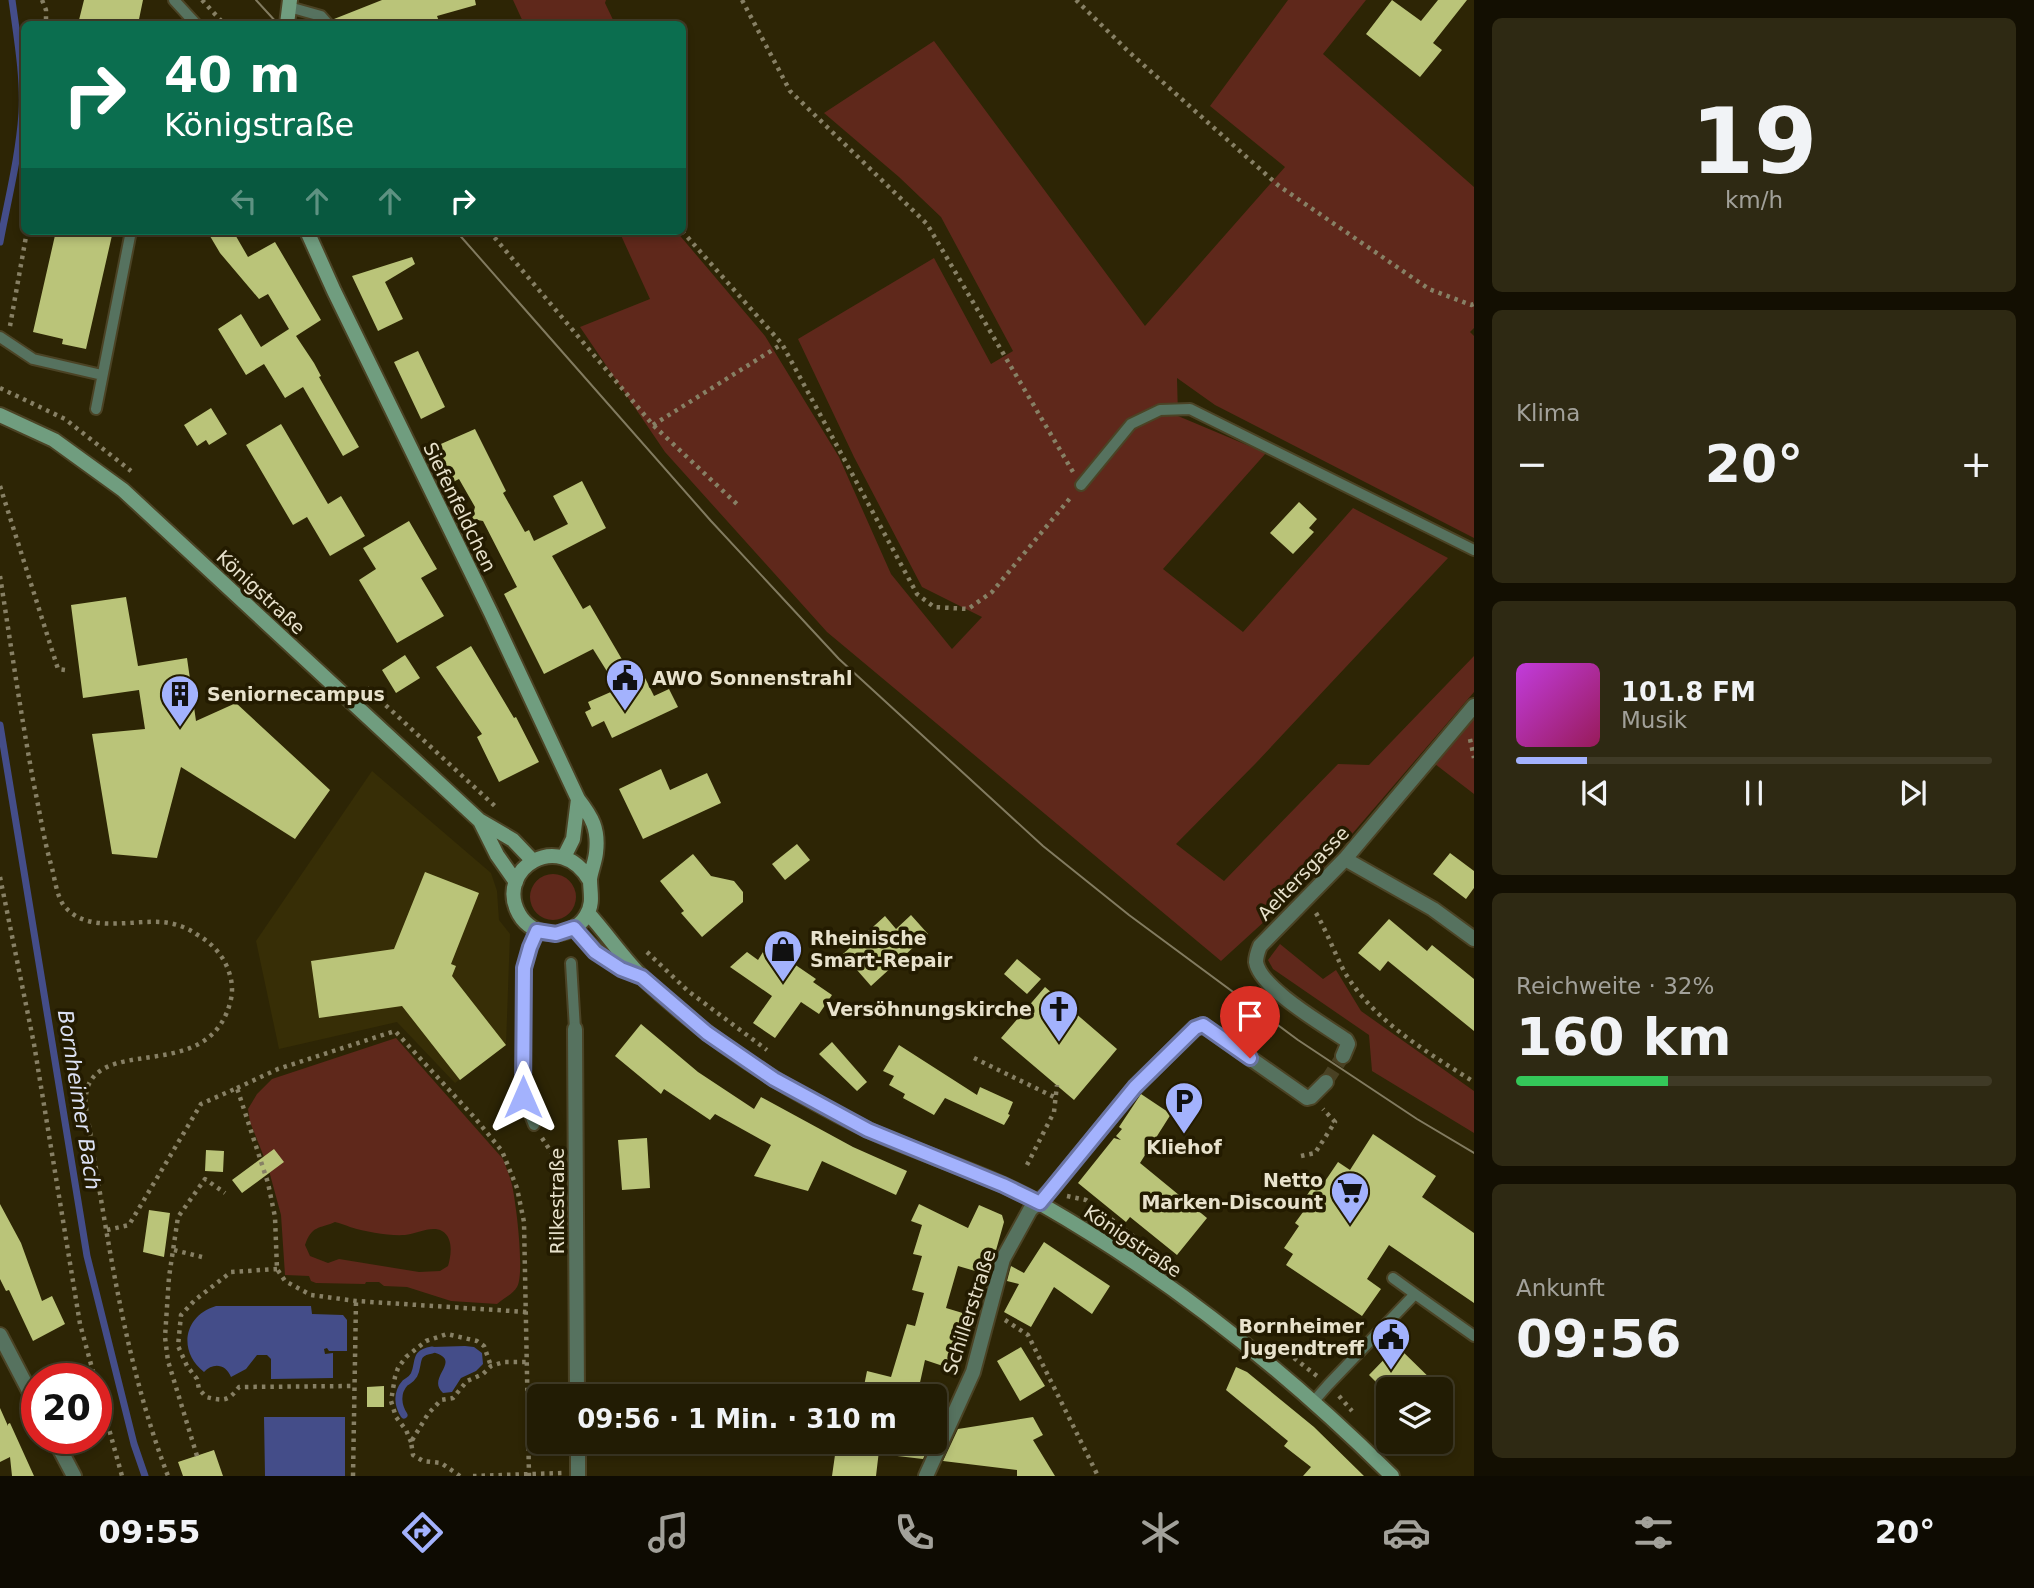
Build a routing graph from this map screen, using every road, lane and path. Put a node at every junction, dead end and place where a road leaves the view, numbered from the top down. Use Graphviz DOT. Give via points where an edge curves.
graph roads {
  1 [pos="42,0"];
  2 [pos="174,0"];
  3 [pos="202,0"];
  4 [pos="742,0"];
  5 [pos="1076,0"];
  6 [pos="289,3"];
  7 [pos="46,21"];
  8 [pos="193,21"];
  9 [pos="221,21"];
  10 [pos="287,21"];
  11 [pos="325,21"];
  12 [pos="26,235"];
  13 [pos="130,235"];
  14 [pos="309,235"];
  15 [pos="492,235"];
  16 [pos="686,235"];
  17 [pos="1474,304"];
  18 [pos="4,339"];
  19 [pos="782,344"];
  20 [pos="102,375"];
  21 [pos="96,410"];
  22 [pos="0,415"];
  23 [pos="653,425"];
  24 [pos="1081,485"];
  25 [pos="0,486"];
  26 [pos="739,506"];
  27 [pos="1474,550"];
  28 [pos="0,576"];
  29 [pos="65,670"];
  30 [pos="1474,706"];
  31 [pos="1471,749"];
  32 [pos="1474,758"];
  33 [pos="579,799"];
  34 [pos="479,820"];
  35 [pos="564,857"];
  36 [pos="1345,859"];
  37 [pos="533,861"];
  38 [pos="0,877"];
  39 [pos="590,881"];
  40 [pos="516,882"];
  41 [pos="1307,898"];
  42 [pos="588,914"];
  43 [pos="574,928"];
  44 [pos="537,931"];
  45 [pos="1472,934"];
  46 [pos="571,963"];
  47 [pos="642,977"];
  48 [pos="575,1029"];
  49 [pos="1343,1056"];
  50 [pos="974,1058"];
  51 [pos="1326,1082"];
  52 [pos="1474,1082"];
  53 [pos="1057,1085"];
  54 [pos="237,1088"];
  55 [pos="1056,1098"];
  56 [pos="534,1125"];
  57 [pos="1334,1125"];
  58 [pos="1301,1156"];
  59 [pos="576,1161"];
  60 [pos="1027,1165"];
  61 [pos="225,1193"];
  62 [pos="1040,1203"];
  63 [pos="107,1230"];
  64 [pos="174,1250"];
  65 [pos="202,1257"];
  66 [pos="277,1269"];
  67 [pos="1393,1278"];
  68 [pos="1415,1294"];
  69 [pos="356,1301"];
  70 [pos="989,1308"];
  71 [pos="527,1312"];
  72 [pos="1474,1336"];
  73 [pos="2,1344"];
  74 [pos="527,1362"];
  75 [pos="91,1363"];
  76 [pos="491,1366"];
  77 [pos="21,1378"];
  78 [pos="577,1384"];
  79 [pos="355,1386"];
  80 [pos="1314,1401"];
  81 [pos="112,1439"];
  82 [pos="411,1442"];
  83 [pos="62,1454"];
  84 [pos="578,1454"];
  85 [pos="197,1455"];
  86 [pos="556,1474"];
  87 [pos="529,1475"];
  88 [pos="74,1476"];
  89 [pos="122,1476"];
  90 [pos="168,1476"];
  91 [pos="353,1476"];
  92 [pos="460,1476"];
  93 [pos="473,1476"];
  94 [pos="578,1476"];
  95 [pos="926,1476"];
  96 [pos="1098,1476"];
  97 [pos="1392,1476"];
  1 -- 7 [label="path"];
  2 -- 8 [label="lane"];
  3 -- 9 [label="path"];
  4 -- 24 [label="path" via="790,92 927,223"];
  5 -- 17 [label="path" via="1279,186 1429,289"];
  6 -- 10 [label="street"];
  6 -- 11 [label="lane"];
  12 -- 18 [label="path"];
  13 -- 20 [label="lane"];
  14 -- 33 [label="street, Siefenfeldchen"];
  15 -- 23 [label="path"];
  16 -- 19 [label="path"];
  18 -- 20 [label="lane" via="33,359"];
  19 -- 23 [label="path"];
  19 -- 24 [label="path" via="917,594 934,607 968,609 992,592"];
  20 -- 21 [label="lane"];
  22 -- 34 [label="street, Königstraße" via="54,440 123,491"];
  23 -- 26 [label="path"];
  24 -- 27 [label="lane" via="1131,424 1160,411 1190,409"];
  25 -- 29 [label="path" via="58,669"];
  28 -- 63 [label="path" via="26,743 62,904 80,920 164,922 185,927 222,956 232,984 222,1022 208,1038 187,1051 117,1063 95,1075 88,1087 85,1102"];
  30 -- 36 [label="street, Aeltersgasse"];
  31 -- 32 [label="path"];
  33 -- 35 [label="street" via="573,839"];
  33 -- 39 [label="street, Siefenfeldchen" via="596,833"];
  34 -- 37 [label="street, Königstraße" via="513,840"];
  34 -- 40 [label="street, Königstraße"];
  35 -- 37 [label="street"];
  35 -- 39 [label="street" via="584,870"];
  36 -- 41 [label="street, Aeltersgasse"];
  36 -- 45 [label="street"];
  37 -- 40 [label="street"];
  38 -- 75 [label="path" via="34,1044 80,1324"];
  39 -- 42 [label="street"];
  40 -- 44 [label="street, Königstraße" via="515,905"];
  41 -- 49 [label="street, Aeltersgasse" via="1260,946 1256,965 1274,990 1346,1040"];
  41 -- 52 [label="path" via="1345,973 1370,1006 1422,1049"];
  42 -- 43 [label="street"];
  42 -- 47 [label="street, Königstraße"];
  43 -- 44 [label="street" via="556,934"];
  43 -- 47 [label="street, Königstraße" via="595,952"];
  44 -- 56 [label="lane" via="524,968 523,1097"];
  46 -- 48 [label="lane, Rilkestraße"];
  47 -- 62 [label="street, Königstraße" via="707,1033 785,1085 868,1130"];
  48 -- 59 [label="street, Rilkestraße"];
  50 -- 55 [label="path"];
  51 -- 62 [label="street" via="1307,1098 1203,1025 1195,1028 1135,1087"];
  53 -- 55 [label="path"];
  54 -- 63 [label="path" via="201,1104 129,1226"];
  54 -- 66 [label="path" via="268,1183"];
  54 -- 71 [label="path" via="278,1069 395,1031 502,1152 517,1188 524,1222"];
  55 -- 60 [label="path" via="1054,1112"];
  56 -- 59 [label="path" via="555,1158"];
  57 -- 58 [label="path" via="1315,1153"];
  59 -- 78 [label="street, Rilkestraße"];
  61 -- 64 [label="path" via="205,1179 178,1217"];
  62 -- 70 [label="street, Schillerstraße" via="1030,1210 1003,1259"];
  62 -- 80 [label="street, Königstraße" via="1190,1302"];
  63 -- 90 [label="path" via="142,1399"];
  64 -- 65 [label="path"];
  64 -- 85 [label="path" via="165,1337"];
  66 -- 69 [label="path" via="285,1281 311,1295"];
  66 -- 79 [label="path" via="231,1272 181,1315 178,1346 199,1388 206,1397 221,1401 232,1397 239,1387"];
  67 -- 68 [label="lane"];
  68 -- 72 [label="lane"];
  68 -- 80 [label="lane"];
  69 -- 71 [label="path"];
  69 -- 79 [label="path"];
  70 -- 95 [label="street, Schillerstraße" via="973,1372"];
  70 -- 96 [label="path" via="1027,1335"];
  71 -- 74 [label="path"];
  73 -- 77 [label="street"];
  74 -- 76 [label="path"];
  74 -- 87 [label="path"];
  76 -- 82 [label="path" via="467,1381 453,1398 441,1401"];
  76 -- 82 [label="path" via="477,1340 447,1334 426,1341 406,1357 398,1367 391,1401"];
  79 -- 91 [label="path"];
  80 -- 97 [label="street, Königstraße"];
  81 -- 89 [label="path"];
  82 -- 92 [label="path" via="413,1455 440,1463"];
  83 -- 88 [label="street"];
  84 -- 94 [label="street"];
  86 -- 87 [label="path"];
  87 -- 93 [label="path"];
}
